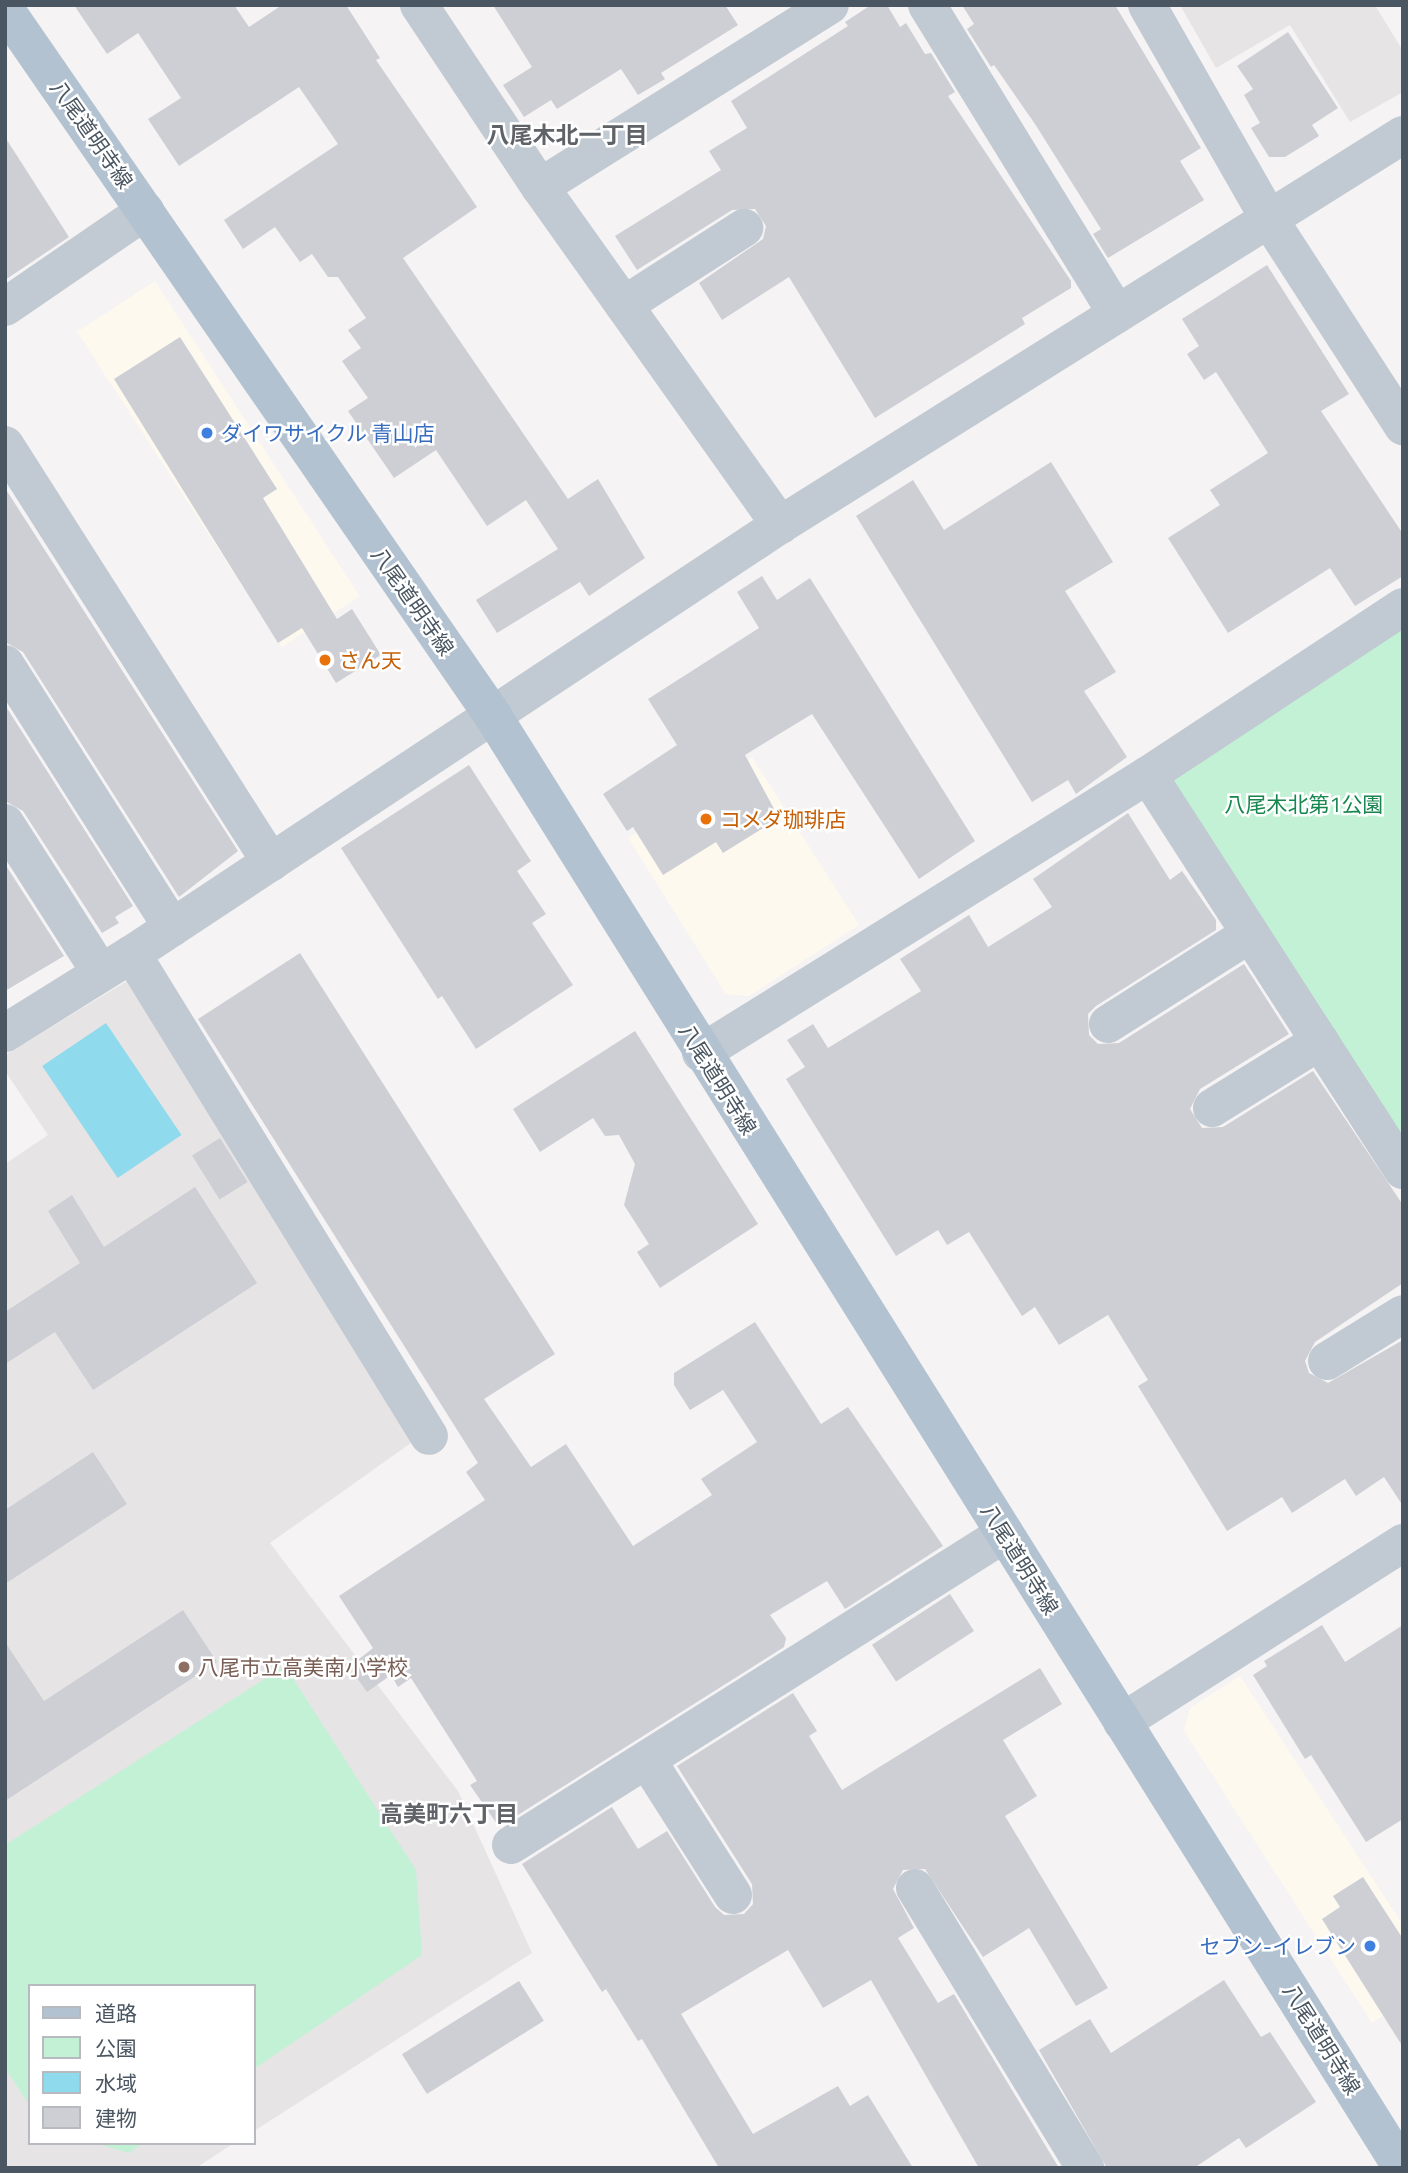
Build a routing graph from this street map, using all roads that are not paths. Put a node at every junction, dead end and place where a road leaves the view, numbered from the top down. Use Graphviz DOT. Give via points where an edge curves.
graph roads {
  1 [pos="419,5"];
  2 [pos="830,5"];
  3 [pos="927,5"];
  4 [pos="1147,5"];
  5 [pos="5,9"];
  6 [pos="1398,147"];
  7 [pos="540,187"];
  8 [pos="145,211"];
  9 [pos="1269,219"];
  10 [pos="744,228"];
  11 [pos="624,305"];
  12 [pos="5,307"];
  13 [pos="1117,314"];
  14 [pos="1403,426"];
  15 [pos="5,445"];
  16 [pos="780,526"];
  17 [pos="1403,607"];
  18 [pos="5,664"];
  19 [pos="493,716"];
  20 [pos="1148,775"];
  21 [pos="5,823"];
  22 [pos="271,863"];
  23 [pos="172,927"];
  24 [pos="1250,934"];
  25 [pos="116,964"];
  26 [pos="1108,1024"];
  27 [pos="5,1033"];
  28 [pos="1320,1041"];
  29 [pos="701,1053"];
  30 [pos="1212,1108"];
  31 [pos="1403,1170"];
  32 [pos="1403,1314"];
  33 [pos="1327,1361"];
  34 [pos="429,1436"];
  35 [pos="1004,1534"];
  36 [pos="1403,1543"];
  37 [pos="1122,1722"];
  38 [pos="647,1760"];
  39 [pos="511,1845"];
  40 [pos="915,1888"];
  41 [pos="733,1895"];
  42 [pos="1085,2168"];
  43 [pos="1402,2168"];
  1 -- 7 [label="street"];
  2 -- 7 [label="street"];
  3 -- 13 [label="street"];
  4 -- 9 [label="street"];
  5 -- 8 [label="main road, 八尾道明寺線"];
  6 -- 9 [label="street"];
  7 -- 11 [label="street"];
  8 -- 12 [label="street"];
  8 -- 19 [label="main road, 八尾道明寺線"];
  9 -- 13 [label="street"];
  9 -- 14 [label="street"];
  10 -- 11 [label="street"];
  11 -- 16 [label="street"];
  13 -- 16 [label="street"];
  15 -- 22 [label="street"];
  16 -- 19 [label="street"];
  17 -- 20 [label="street"];
  18 -- 23 [label="street"];
  19 -- 22 [label="street"];
  19 -- 29 [label="main road, 八尾道明寺線"];
  20 -- 24 [label="street"];
  20 -- 29 [label="street"];
  21 -- 25 [label="street"];
  22 -- 23 [label="street"];
  23 -- 25 [label="street"];
  24 -- 26 [label="street"];
  24 -- 28 [label="street"];
  25 -- 27 [label="street"];
  25 -- 34 [label="street"];
  28 -- 30 [label="street"];
  28 -- 31 [label="street"];
  29 -- 35 [label="main road, 八尾道明寺線"];
  32 -- 33 [label="street"];
  35 -- 37 [label="main road, 八尾道明寺線"];
  35 -- 38 [label="street"];
  36 -- 37 [label="street"];
  37 -- 43 [label="main road, 八尾道明寺線"];
  38 -- 39 [label="street"];
  38 -- 41 [label="street"];
  40 -- 42 [label="street"];
}
